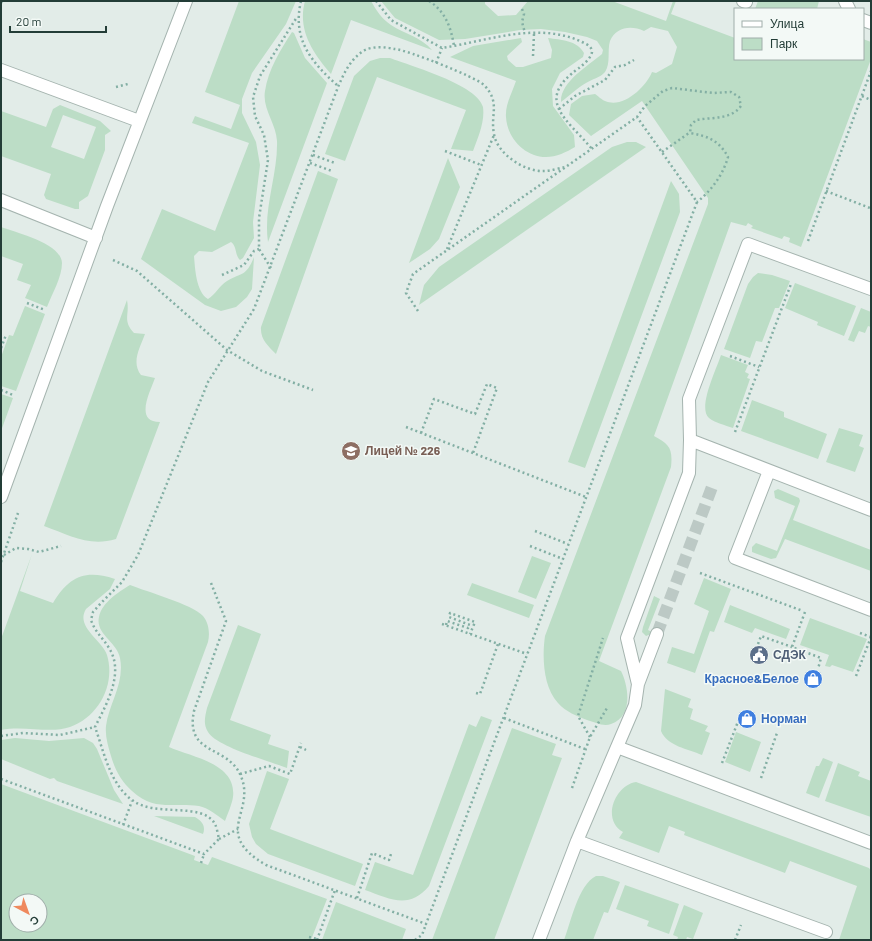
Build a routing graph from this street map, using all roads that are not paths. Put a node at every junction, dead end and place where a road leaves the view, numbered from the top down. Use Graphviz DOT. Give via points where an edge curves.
graph roads {
  1 [pos="186,1"];
  2 [pos="1,70"];
  3 [pos="139,121"];
  4 [pos="1,200"];
  5 [pos="96,238"];
  6 [pos="871,289"];
  7 [pos="690,440"];
  8 [pos="769,471"];
  9 [pos="1,497"];
  10 [pos="871,510"];
  11 [pos="871,610"];
  12 [pos="657,634"];
  13 [pos="638,684"];
  14 [pos="617,747"];
  15 [pos="577,841"];
  16 [pos="871,843"];
  17 [pos="826,932"];
  18 [pos="539,940"];
  1 -- 3 [label="lane"];
  2 -- 3 [label="lane"];
  3 -- 5 [label="lane"];
  4 -- 5 [label="lane"];
  5 -- 9 [label="lane"];
  6 -- 7 [label="lane" via="748,244 689,399"];
  7 -- 8 [label="lane"];
  7 -- 13 [label="lane" via="688,473 627,638"];
  8 -- 10 [label="lane"];
  8 -- 11 [label="lane" via="735,558"];
  12 -- 13 [label="lane"];
  13 -- 14 [label="lane" via="635,705"];
  14 -- 15 [label="lane"];
  14 -- 16 [label="lane"];
  15 -- 17 [label="lane"];
  15 -- 18 [label="lane"];
}
